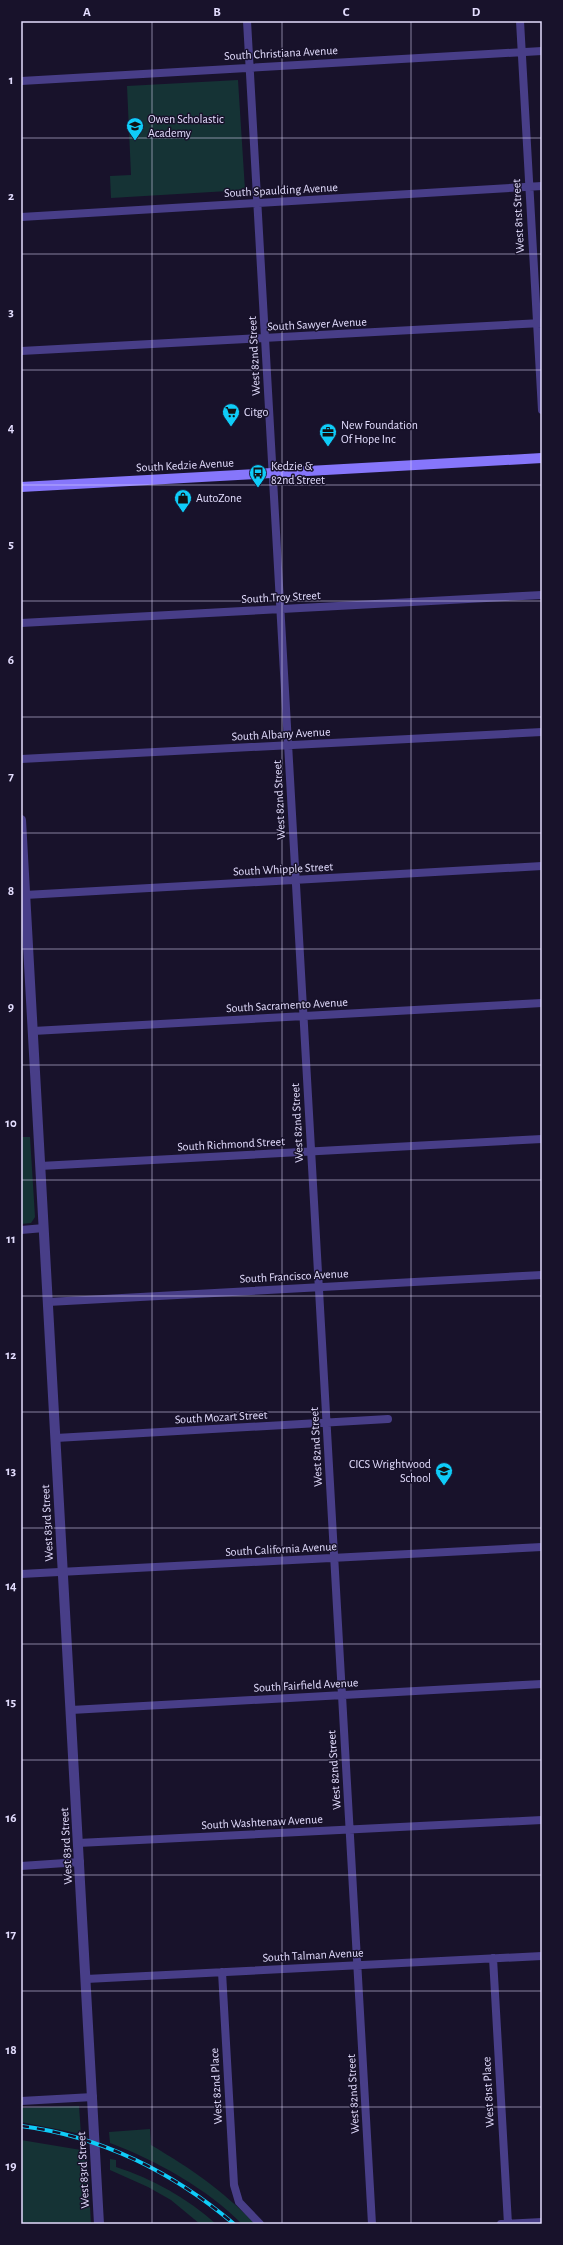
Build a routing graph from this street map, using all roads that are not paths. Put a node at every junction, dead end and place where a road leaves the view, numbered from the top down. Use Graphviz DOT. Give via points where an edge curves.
graph roads {
  1 [pos="247,21"];
  2 [pos="520,21"];
  3 [pos="542,51"];
  4 [pos="521,52"];
  5 [pos="250,67"];
  6 [pos="21,81"];
  7 [pos="542,186"];
  8 [pos="528,187"];
  9 [pos="257,204"];
  10 [pos="21,217"];
  11 [pos="539,323"];
  12 [pos="265,338"];
  13 [pos="21,351"];
  14 [pos="542,410"];
  15 [pos="542,458"];
  16 [pos="273,473"];
  17 [pos="21,487"];
  18 [pos="542,595"];
  19 [pos="281,610"];
  20 [pos="21,623"];
  21 [pos="542,732"];
  22 [pos="288,745"];
  23 [pos="21,759"];
  24 [pos="21,820"];
  25 [pos="542,866"];
  26 [pos="296,880"];
  27 [pos="25,895"];
  28 [pos="24,919"];
  29 [pos="542,1003"];
  30 [pos="303,1016"];
  31 [pos="33,1031"];
  32 [pos="542,1139"];
  33 [pos="311,1152"];
  34 [pos="40,1166"];
  35 [pos="44,1228"];
  36 [pos="21,1230"];
  37 [pos="542,1275"];
  38 [pos="319,1287"];
  39 [pos="48,1302"];
  40 [pos="388,1419"];
  41 [pos="327,1423"];
  42 [pos="56,1438"];
  43 [pos="542,1547"];
  44 [pos="334,1558"];
  45 [pos="63,1572"];
  46 [pos="21,1574"];
  47 [pos="542,1684"];
  48 [pos="341,1695"];
  49 [pos="71,1710"];
  50 [pos="542,1820"];
  51 [pos="350,1830"];
  52 [pos="78,1843"];
  53 [pos="80,1862"];
  54 [pos="21,1866"];
  55 [pos="542,1956"];
  56 [pos="493,1958"];
  57 [pos="357,1965"];
  58 [pos="222,1972"];
  59 [pos="86,1979"];
  60 [pos="93,2097"];
  61 [pos="21,2101"];
  62 [pos="542,2222"];
  63 [pos="99,2224"];
  64 [pos="260,2224"];
  65 [pos="372,2224"];
  66 [pos="501,2224"];
  67 [pos="508,2224"];
  1 -- 5 [label="street, West 82nd Street"];
  2 -- 4 [label="street, West 81st Street"];
  3 -- 4 [label="street, South Christiana Avenue"];
  4 -- 5 [label="street, South Christiana Avenue"];
  4 -- 8 [label="street, West 81st Street"];
  5 -- 6 [label="street, South Christiana Avenue"];
  5 -- 9 [label="street, West 82nd Street"];
  7 -- 8 [label="street, South Spaulding Avenue"];
  8 -- 9 [label="street, South Spaulding Avenue"];
  8 -- 11 [label="street, West 81st Street"];
  9 -- 10 [label="street, South Spaulding Avenue"];
  9 -- 12 [label="street, West 82nd Street"];
  11 -- 12 [label="street, South Sawyer Avenue"];
  11 -- 14 [label="street, West 81st Street"];
  12 -- 13 [label="street, South Sawyer Avenue"];
  12 -- 16 [label="street, West 82nd Street"];
  15 -- 16 [label="main road, South Kedzie Avenue"];
  16 -- 17 [label="main road, South Kedzie Avenue"];
  16 -- 19 [label="street, West 82nd Street"];
  18 -- 19 [label="street, South Troy Street"];
  19 -- 20 [label="street, South Troy Street"];
  19 -- 22 [label="street, West 82nd Street"];
  21 -- 22 [label="street, South Albany Avenue"];
  22 -- 23 [label="street, South Albany Avenue"];
  22 -- 26 [label="street, West 82nd Street"];
  24 -- 27 [label="street, West 83rd Street"];
  25 -- 26 [label="street, South Whipple Street"];
  26 -- 27 [label="street, South Whipple Street"];
  26 -- 30 [label="street, West 82nd Street"];
  27 -- 28 [label="street, West 83rd Street"];
  28 -- 31 [label="street, West 83rd Street"];
  29 -- 30 [label="street, South Sacramento Avenue"];
  30 -- 31 [label="street, South Sacramento Avenue"];
  30 -- 33 [label="street, West 82nd Street"];
  31 -- 34 [label="street, West 83rd Street"];
  32 -- 33 [label="street, South Richmond Street"];
  33 -- 34 [label="street, South Richmond Street"];
  33 -- 38 [label="street, West 82nd Street"];
  34 -- 35 [label="street, West 83rd Street"];
  35 -- 36 [label="street"];
  35 -- 39 [label="street, West 83rd Street"];
  37 -- 38 [label="street, South Francisco Avenue"];
  38 -- 39 [label="street, South Francisco Avenue"];
  38 -- 41 [label="street, West 82nd Street"];
  39 -- 42 [label="street, West 83rd Street"];
  40 -- 41 [label="street, South Mozart Street"];
  41 -- 42 [label="street, South Mozart Street"];
  41 -- 44 [label="street, West 82nd Street"];
  42 -- 45 [label="street, West 83rd Street"];
  43 -- 44 [label="street, South California Avenue"];
  44 -- 45 [label="street, South California Avenue"];
  44 -- 48 [label="street, West 82nd Street"];
  45 -- 46 [label="street, South California Avenue"];
  45 -- 49 [label="street, West 83rd Street"];
  47 -- 48 [label="street, South Fairfield Avenue"];
  48 -- 49 [label="street, South Fairfield Avenue"];
  48 -- 51 [label="street, West 82nd Street"];
  49 -- 52 [label="street, West 83rd Street"];
  50 -- 51 [label="street, South Washtenaw Avenue"];
  51 -- 52 [label="street, South Washtenaw Avenue"];
  51 -- 57 [label="street, West 82nd Street"];
  52 -- 53 [label="street, West 83rd Street"];
  53 -- 54 [label="street"];
  53 -- 59 [label="street, West 83rd Street"];
  55 -- 56 [label="street, South Talman Avenue"];
  56 -- 57 [label="street, South Talman Avenue"];
  56 -- 67 [label="street, West 81st Place"];
  57 -- 58 [label="street, South Talman Avenue"];
  57 -- 65 [label="street, West 82nd Street"];
  58 -- 59 [label="street, South Talman Avenue"];
  58 -- 64 [label="street, West 82nd Place" via="234,2185 236,2198"];
  59 -- 60 [label="street, West 83rd Street"];
  60 -- 61 [label="street"];
  60 -- 63 [label="street, West 83rd Street"];
  62 -- 67 [label="street"];
  66 -- 67 [label="street"];
}
